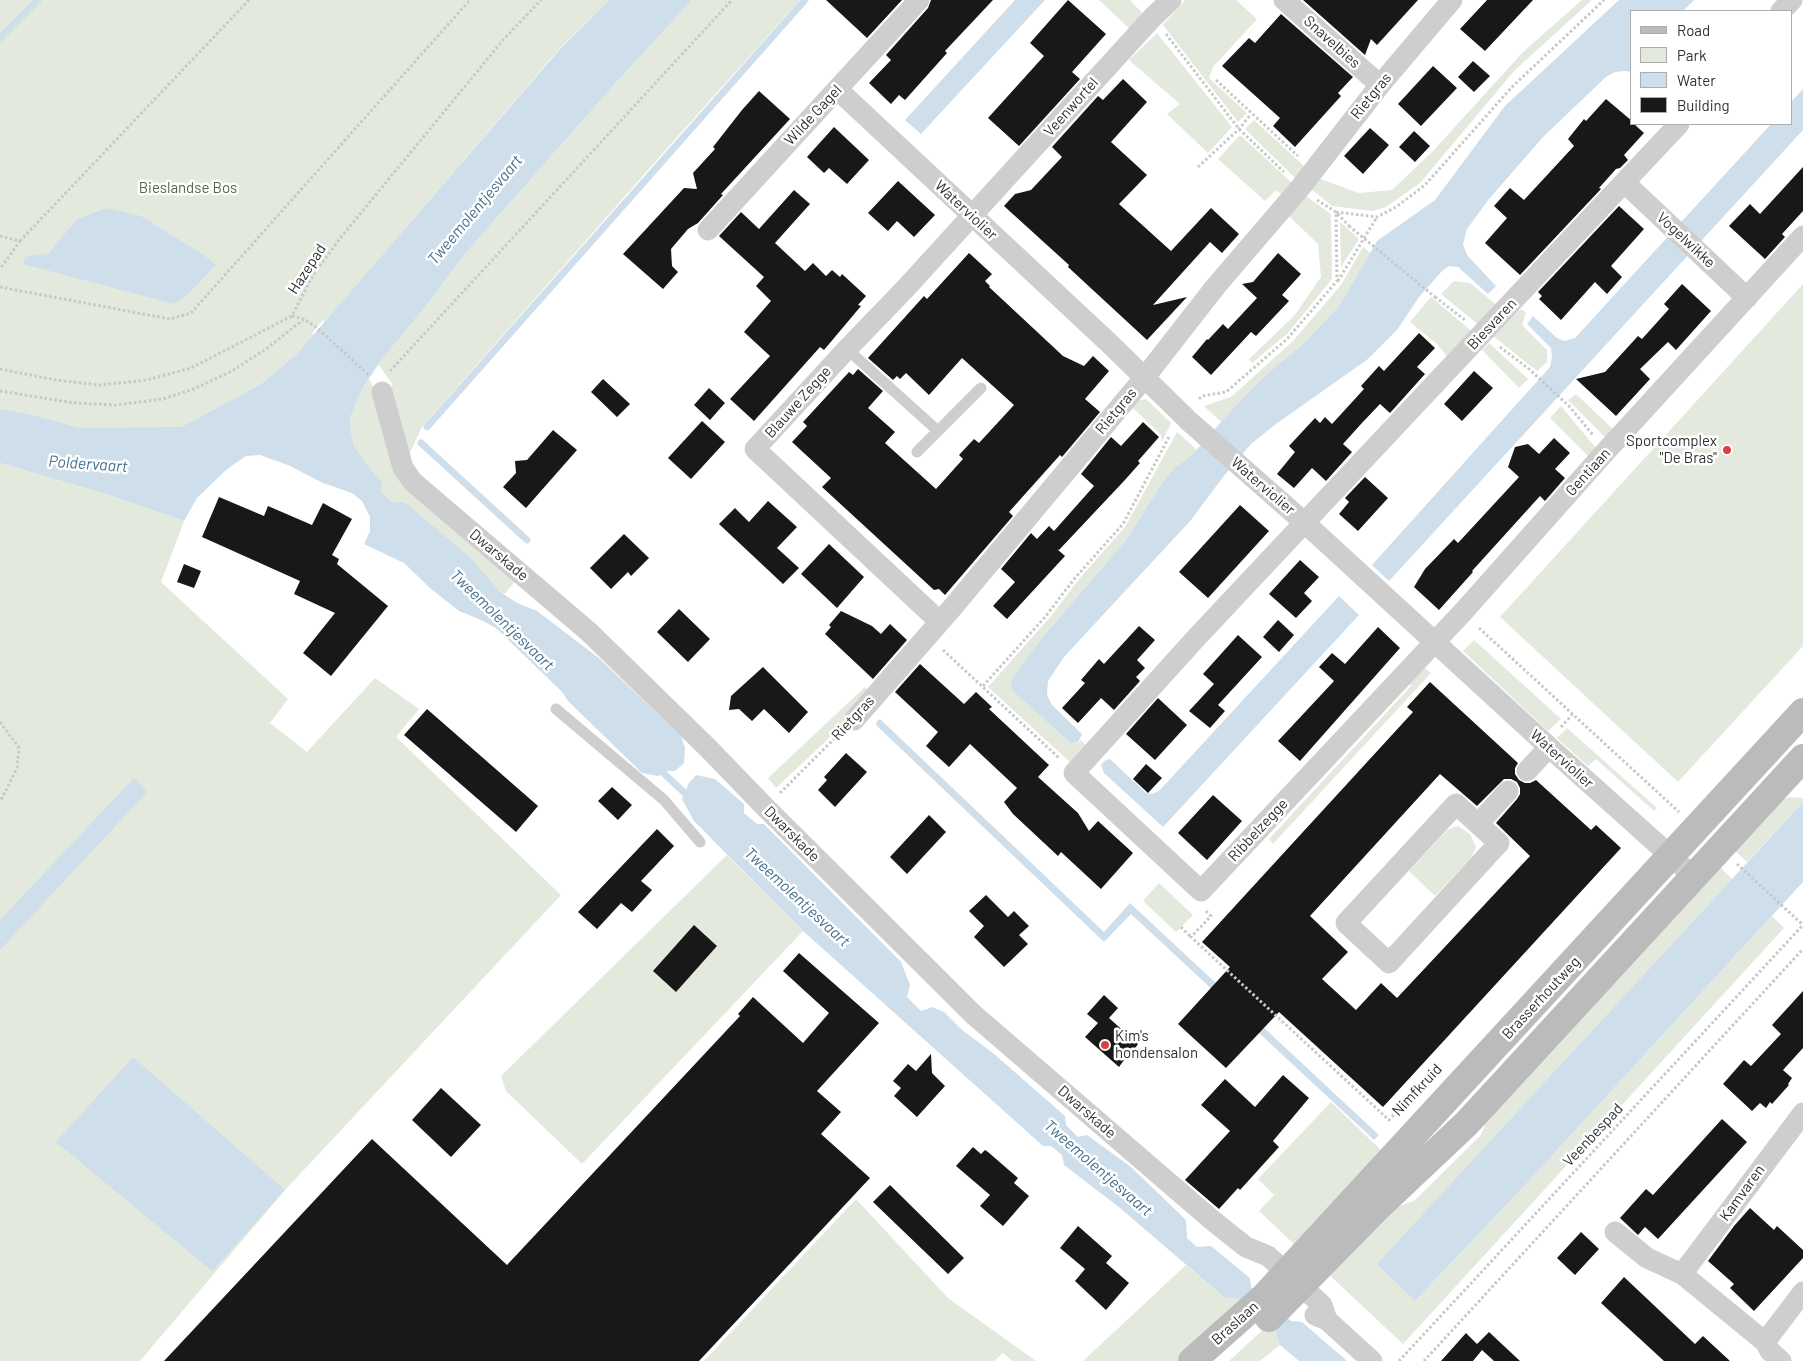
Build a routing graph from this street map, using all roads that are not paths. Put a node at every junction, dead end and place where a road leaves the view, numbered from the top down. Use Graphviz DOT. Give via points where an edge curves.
graph roads {
  1 [pos="918,0"];
  2 [pos="1170,0"];
  3 [pos="1284,0"];
  4 [pos="1452,0"];
  5 [pos="1792,0"];
  6 [pos="1783,10"];
  7 [pos="1380,85"];
  8 [pos="838,89"];
  9 [pos="1678,125"];
  10 [pos="1625,183"];
  11 [pos="972,216"];
  12 [pos="708,230"];
  13 [pos="1803,236"];
  14 [pos="1747,298"];
  15 [pos="847,349"];
  16 [pos="1145,377"];
  17 [pos="380,382"];
  18 [pos="981,388"];
  19 [pos="938,431"];
  20 [pos="917,452"];
  21 [pos="1304,523"];
  22 [pos="933,629"];
  23 [pos="1434,642"];
  24 [pos="556,710"];
  25 [pos="1803,712"];
  26 [pos="854,720"];
  27 [pos="1773,745"];
  28 [pos="1549,747"];
  29 [pos="1801,765"];
  30 [pos="1527,772"];
  31 [pos="1508,792"];
  32 [pos="1478,824"];
  33 [pos="700,842"];
  34 [pos="1671,856"];
  35 [pos="1694,877"];
  36 [pos="1803,1113"];
  37 [pos="1616,1232"];
  38 [pos="1682,1274"];
  39 [pos="1803,1292"];
  40 [pos="1277,1297"];
  41 [pos="1769,1354"];
  42 [pos="1192,1361"];
  43 [pos="1220,1361"];
  44 [pos="1372,1361"];
  1 -- 8 [label="street, Wilde Gagel"];
  2 -- 11 [label="street, Veenwortel"];
  3 -- 7 [label="street, Snavelbies"];
  4 -- 7 [label="street, Rietgras"];
  5 -- 6 [label="street"];
  7 -- 16 [label="street, Rietgras"];
  8 -- 11 [label="street, Waterviolier"];
  8 -- 12 [label="street, Wilde Gagel"];
  9 -- 10 [label="street, Biesvaren"];
  10 -- 14 [label="street, Vogelwikke"];
  10 -- 21 [label="street, Biesvaren"];
  11 -- 15 [label="street, Blauwe Zegge"];
  11 -- 16 [label="street, Waterviolier"];
  13 -- 14 [label="street, Gentiaan"];
  14 -- 23 [label="street, Gentiaan"];
  15 -- 19 [label="lane"];
  15 -- 22 [label="street, Blauwe Zegge" via="756,449"];
  16 -- 21 [label="street, Waterviolier"];
  16 -- 22 [label="street, Rietgras"];
  17 -- 40 [label="street, Dwarskade" via="403,468 413,482 589,632 974,1015 1212,1220 1246,1247 1268,1256"];
  18 -- 19 [label="lane"];
  19 -- 20 [label="lane"];
  21 -- 23 [label="street, Waterviolier"];
  21 -- 23 [label="street, Ribbelzegge" via="1074,772 1201,891"];
  22 -- 26 [label="street, Rietgras"];
  23 -- 28 [label="street, Waterviolier"];
  24 -- 33 [label="lane" via="664,800"];
  25 -- 27 [label="main road, Brasserhoutweg"];
  27 -- 29 [label="street"];
  27 -- 34 [label="main road, Brasserhoutweg"];
  28 -- 30 [label="street"];
  28 -- 34 [label="street, Waterviolier"];
  29 -- 35 [label="main road, Brasserhoutweg" via="1727,855"];
  31 -- 32 [label="street"];
  32 -- 32 [label="street" via="1500,843 1389,963 1346,923 1456,804"];
  34 -- 35 [label="street, Waterviolier"];
  34 -- 40 [label="main road, Brasserhoutweg"];
  35 -- 40 [label="main road, Brasserhoutweg" via="1466,1124"];
  36 -- 38 [label="street, Kamvaren"];
  37 -- 38 [label="street" via="1647,1258"];
  38 -- 41 [label="street"];
  39 -- 41 [label="street"];
  40 -- 42 [label="main road, Braslaan"];
  40 -- 43 [label="main road, Braslaan"];
  40 -- 44 [label="street, Dwarskade" via="1327,1320"];
}
